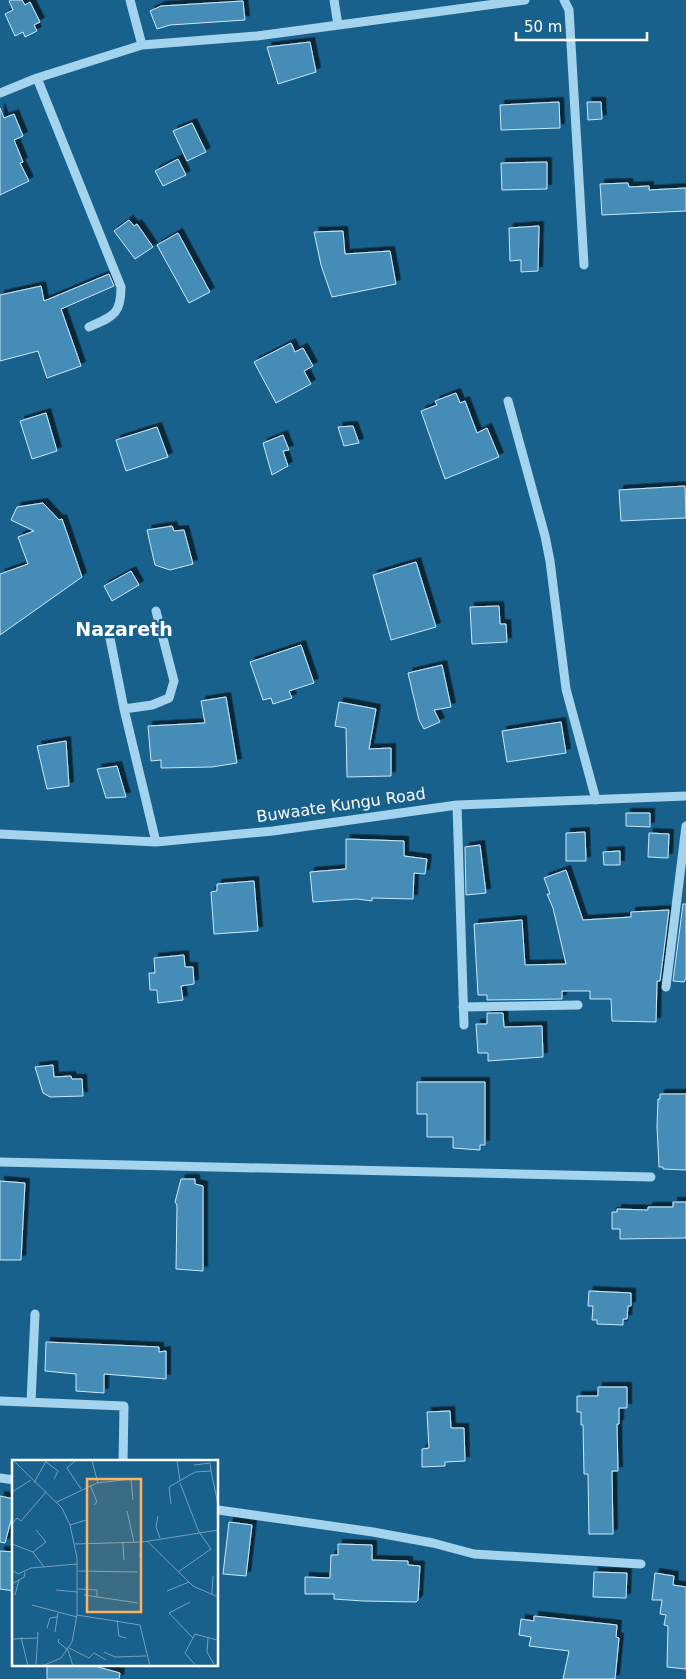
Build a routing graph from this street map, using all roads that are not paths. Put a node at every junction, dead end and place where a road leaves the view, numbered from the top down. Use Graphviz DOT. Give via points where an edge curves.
graph roads {
  1 [pos="130,0"];
  2 [pos="334,0"];
  3 [pos="525,0"];
  4 [pos="564,0"];
  5 [pos="338,25"];
  6 [pos="142,44"];
  7 [pos="37,78"];
  8 [pos="0,93"];
  9 [pos="584,265"];
  10 [pos="89,327"];
  11 [pos="508,401"];
  12 [pos="156,611"];
  13 [pos="108,628"];
  14 [pos="124,709"];
  15 [pos="686,796"];
  16 [pos="596,800"];
  17 [pos="457,805"];
  18 [pos="686,826"];
  19 [pos="0,834"];
  20 [pos="156,842"];
  21 [pos="666,987"];
  22 [pos="578,1005"];
  23 [pos="463,1007"];
  24 [pos="464,1025"];
  25 [pos="0,1162"];
  26 [pos="651,1177"];
  27 [pos="35,1314"];
  28 [pos="0,1401"];
  29 [pos="31,1402"];
  30 [pos="122,1460"];
  31 [pos="219,1510"];
  32 [pos="641,1564"];
  1 -- 6 [label="street"];
  2 -- 5 [label="street"];
  3 -- 5 [label="street"];
  4 -- 9 [label="street" via="569,10"];
  5 -- 6 [label="street" via="257,36"];
  6 -- 7 [label="street"];
  7 -- 8 [label="street"];
  7 -- 10 [label="street" via="121,287 120,308 114,315"];
  11 -- 16 [label="street" via="545,536 566,688"];
  12 -- 14 [label="street" via="174,681 169,698 152,705"];
  13 -- 14 [label="street"];
  14 -- 20 [label="street"];
  15 -- 16 [label="street, Buwaate Kungu Road"];
  16 -- 17 [label="street, Buwaate Kungu Road"];
  17 -- 20 [label="street, Buwaate Kungu Road" via="273,831"];
  17 -- 23 [label="street"];
  18 -- 21 [label="street"];
  19 -- 20 [label="street, Buwaate Kungu Road"];
  22 -- 23 [label="street"];
  23 -- 24 [label="street"];
  25 -- 26 [label="street"];
  27 -- 29 [label="street"];
  28 -- 29 [label="street"];
  29 -- 30 [label="street" via="124,1406"];
  31 -- 32 [label="street" via="374,1532 474,1554"];
}
